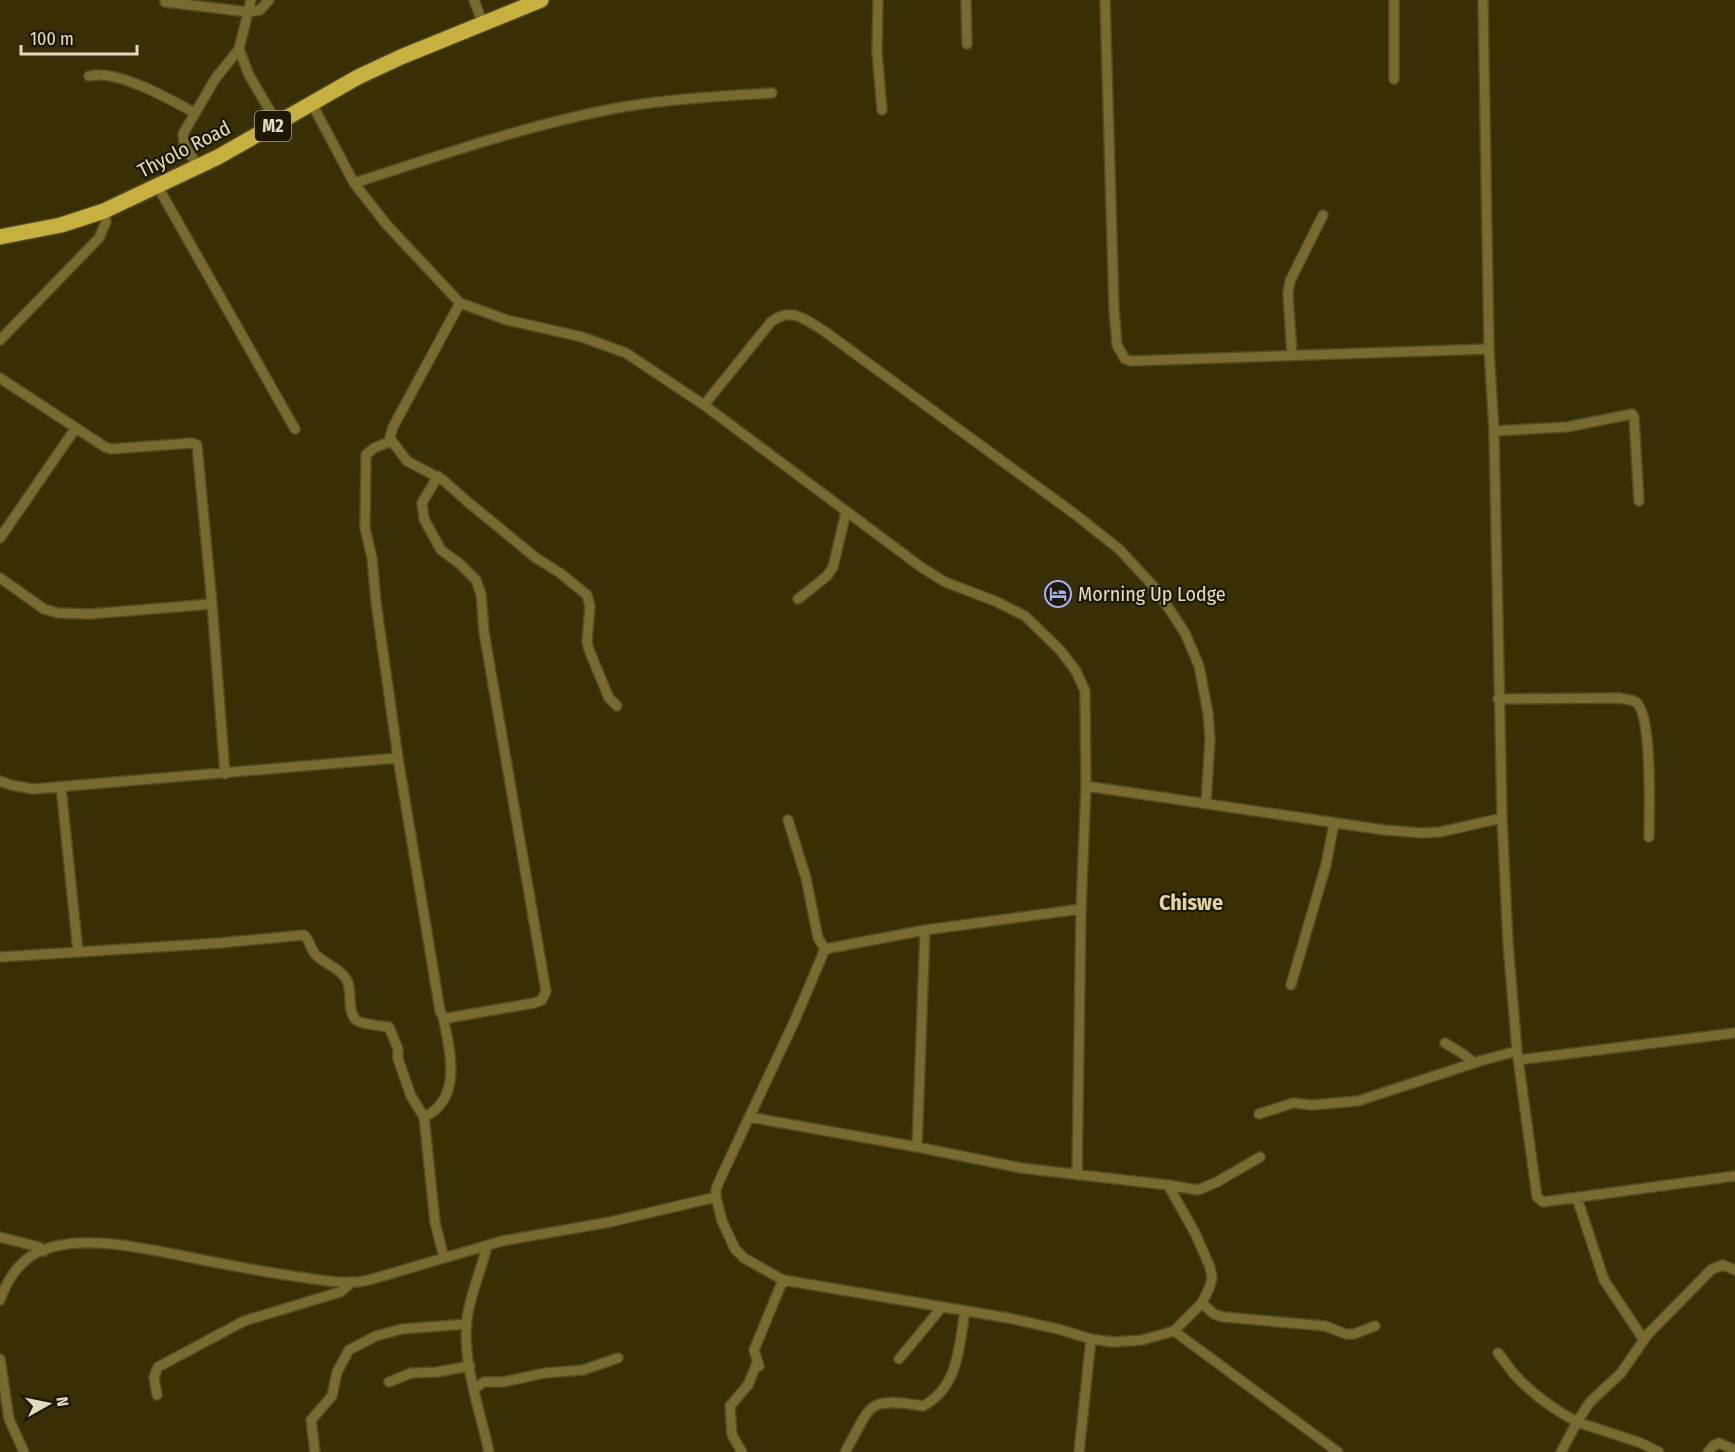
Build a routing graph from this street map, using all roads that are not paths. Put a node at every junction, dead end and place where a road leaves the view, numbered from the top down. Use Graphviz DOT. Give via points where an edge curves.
graph roads {
  1 [pos="251,0"];
  2 [pos="269,0"];
  3 [pos="474,0"];
  4 [pos="541,0"];
  5 [pos="878,0"];
  6 [pos="966,0"];
  7 [pos="1105,0"];
  8 [pos="1395,0"];
  9 [pos="1483,0"];
  10 [pos="165,2"];
  11 [pos="249,12"];
  12 [pos="483,24"];
  13 [pos="967,44"];
  14 [pos="239,49"];
  15 [pos="89,76"];
  16 [pos="1394,79"];
  17 [pos="772,93"];
  18 [pos="312,104"];
  19 [pos="882,110"];
  20 [pos="195,113"];
  21 [pos="277,123"];
  22 [pos="198,167"];
  23 [pos="354,183"];
  24 [pos="158,187"];
  25 [pos="104,211"];
  26 [pos="1323,215"];
  27 [pos="0,237"];
  28 [pos="460,303"];
  29 [pos="0,340"];
  30 [pos="1489,350"];
  31 [pos="1292,355"];
  32 [pos="0,378"];
  33 [pos="704,405"];
  34 [pos="75,429"];
  35 [pos="295,429"];
  36 [pos="1494,431"];
  37 [pos="392,441"];
  38 [pos="438,476"];
  39 [pos="1639,501"];
  40 [pos="846,512"];
  41 [pos="0,538"];
  42 [pos="0,579"];
  43 [pos="798,599"];
  44 [pos="212,604"];
  45 [pos="1498,699"];
  46 [pos="617,706"];
  47 [pos="398,758"];
  48 [pos="225,774"];
  49 [pos="0,781"];
  50 [pos="1086,786"];
  51 [pos="61,787"];
  52 [pos="1206,804"];
  53 [pos="1502,818"];
  54 [pos="788,820"];
  55 [pos="1334,823"];
  56 [pos="1649,837"];
  57 [pos="1081,909"];
  58 [pos="925,930"];
  59 [pos="825,949"];
  60 [pos="78,951"];
  61 [pos="0,957"];
  62 [pos="1291,985"];
  63 [pos="443,1017"];
  64 [pos="1735,1033"];
  65 [pos="1445,1043"];
  66 [pos="1518,1055"];
  67 [pos="1474,1063"];
  68 [pos="1259,1114"];
  69 [pos="424,1117"];
  70 [pos="750,1117"];
  71 [pos="917,1147"];
  72 [pos="1260,1157"];
  73 [pos="1077,1175"];
  74 [pos="1735,1176"];
  75 [pos="1168,1185"];
  76 [pos="716,1197"];
  77 [pos="1577,1198"];
  78 [pos="0,1237"];
  79 [pos="487,1247"];
  80 [pos="44,1251"];
  81 [pos="444,1258"];
  82 [pos="1735,1270"];
  83 [pos="783,1280"];
  84 [pos="350,1284"];
  85 [pos="0,1300"];
  86 [pos="1202,1303"];
  87 [pos="942,1307"];
  88 [pos="965,1311"];
  89 [pos="467,1324"];
  90 [pos="1375,1326"];
  91 [pos="1173,1331"];
  92 [pos="1091,1339"];
  93 [pos="1644,1340"];
  94 [pos="1498,1353"];
  95 [pos="618,1358"];
  96 [pos="0,1359"];
  97 [pos="899,1359"];
  98 [pos="470,1366"];
  99 [pos="389,1382"];
  100 [pos="475,1388"];
  101 [pos="157,1395"];
  102 [pos="1577,1422"];
  103 [pos="1735,1450"];
  104 [pos="24,1452"];
  105 [pos="315,1452"];
  106 [pos="489,1452"];
  107 [pos="742,1452"];
  108 [pos="845,1452"];
  109 [pos="1079,1452"];
  110 [pos="1338,1452"];
  111 [pos="1561,1452"];
  112 [pos="1659,1452"];
  113 [pos="1708,1452"];
  1 -- 11 [label="street"];
  2 -- 11 [label="street" via="260,10"];
  3 -- 12 [label="street"];
  4 -- 12 [label="highway, Thyolo Road / M2"];
  5 -- 19 [label="street"];
  6 -- 13 [label="street"];
  7 -- 31 [label="street" via="1114,309 1121,355 1131,361"];
  8 -- 16 [label="street"];
  9 -- 30 [label="street"];
  10 -- 11 [label="street"];
  11 -- 14 [label="street"];
  12 -- 18 [label="highway, Thyolo Road / M2" via="358,77"];
  14 -- 20 [label="street"];
  14 -- 21 [label="street"];
  15 -- 20 [label="street" via="105,75 137,84"];
  17 -- 23 [label="street" via="618,108 477,142"];
  18 -- 21 [label="highway, Thyolo Road / M2"];
  18 -- 23 [label="street"];
  20 -- 22 [label="street" via="182,139"];
  21 -- 22 [label="highway, Thyolo Road / M2"];
  22 -- 24 [label="highway, Thyolo Road / M2"];
  23 -- 28 [label="street" via="387,225"];
  24 -- 25 [label="highway, Thyolo Road / M2"];
  24 -- 35 [label="street"];
  25 -- 27 [label="highway, Thyolo Road / M2" via="61,225"];
  25 -- 29 [label="street" via="106,222 99,238"];
  26 -- 31 [label="street" via="1290,281"];
  28 -- 33 [label="street" via="507,320 612,347"];
  28 -- 37 [label="street" via="393,427"];
  30 -- 31 [label="street"];
  30 -- 36 [label="street"];
  32 -- 34 [label="street"];
  33 -- 40 [label="street"];
  33 -- 52 [label="street" via="771,322 798,315 1119,549 1169,608 1199,666 1210,739"];
  34 -- 41 [label="street"];
  34 -- 44 [label="street" via="111,448 196,445"];
  36 -- 39 [label="street" via="1567,427 1632,414"];
  36 -- 45 [label="street"];
  37 -- 38 [label="street" via="407,461"];
  37 -- 47 [label="street" via="366,455 365,528"];
  38 -- 46 [label="street" via="587,595 589,650 609,698"];
  38 -- 63 [label="street" via="422,503 424,519 441,550 476,580 481,594 484,632 546,991 542,1000 534,1003"];
  40 -- 43 [label="street" via="833,567"];
  40 -- 50 [label="street" via="945,582 1025,616 1060,650 1085,691"];
  42 -- 44 [label="street" via="51,612 90,614"];
  44 -- 48 [label="street"];
  45 -- 53 [label="street"];
  45 -- 56 [label="street" via="1618,698 1636,702 1646,725"];
  47 -- 48 [label="street"];
  47 -- 63 [label="street"];
  48 -- 51 [label="street"];
  49 -- 51 [label="street" via="33,789"];
  50 -- 52 [label="street"];
  50 -- 57 [label="street"];
  51 -- 60 [label="street"];
  52 -- 55 [label="street"];
  53 -- 55 [label="street" via="1422,833"];
  53 -- 66 [label="street"];
  54 -- 59 [label="street" via="806,878 818,938"];
  55 -- 62 [label="street" via="1326,865"];
  57 -- 58 [label="street"];
  57 -- 73 [label="street"];
  58 -- 59 [label="street"];
  58 -- 71 [label="street"];
  59 -- 70 [label="street"];
  60 -- 61 [label="street"];
  60 -- 69 [label="street" via="304,935 314,952 348,982 355,1019 388,1027 411,1096"];
  63 -- 69 [label="street" via="451,1080 447,1097"];
  64 -- 66 [label="street"];
  65 -- 67 [label="street"];
  66 -- 67 [label="street"];
  66 -- 77 [label="street" via="1537,1197 1543,1202"];
  67 -- 68 [label="street" via="1358,1101 1293,1103"];
  69 -- 81 [label="street" via="435,1222"];
  70 -- 71 [label="street"];
  70 -- 76 [label="street" via="716,1189"];
  71 -- 73 [label="street"];
  72 -- 75 [label="street" via="1204,1188"];
  73 -- 75 [label="street"];
  74 -- 77 [label="street"];
  75 -- 86 [label="street" via="1212,1273"];
  76 -- 79 [label="street"];
  76 -- 83 [label="street" via="735,1249"];
  77 -- 93 [label="street" via="1604,1280"];
  78 -- 80 [label="street" via="39,1246"];
  79 -- 81 [label="street"];
  79 -- 89 [label="street"];
  80 -- 84 [label="street" via="78,1244 115,1244"];
  80 -- 85 [label="street" via="30,1257 12,1275"];
  81 -- 84 [label="street"];
  82 -- 93 [label="street" via="1723,1264 1712,1269"];
  83 -- 87 [label="street"];
  83 -- 107 [label="street" via="754,1350 758,1366 730,1406 732,1435"];
  84 -- 101 [label="street" via="340,1292 244,1321 158,1367 154,1377"];
  86 -- 90 [label="street" via="1223,1317 1325,1326 1346,1334"];
  86 -- 91 [label="street"];
  87 -- 88 [label="street"];
  87 -- 97 [label="street"];
  88 -- 92 [label="street"];
  88 -- 108 [label="street" via="956,1362 942,1392 923,1406 876,1403"];
  89 -- 98 [label="street"];
  89 -- 105 [label="street" via="402,1329 376,1336 349,1350 337,1372 332,1396 311,1420"];
  91 -- 92 [label="street" via="1142,1340"];
  91 -- 110 [label="street"];
  92 -- 109 [label="street"];
  93 -- 102 [label="street" via="1621,1374 1590,1402"];
  94 -- 102 [label="street" via="1526,1385"];
  95 -- 100 [label="street" via="583,1370 484,1382"];
  96 -- 104 [label="street" via="9,1419"];
  98 -- 99 [label="street" via="411,1373"];
  98 -- 100 [label="street"];
  100 -- 106 [label="street"];
  102 -- 111 [label="street"];
  102 -- 112 [label="street"];
  103 -- 113 [label="street" via="1719,1443"];
}
